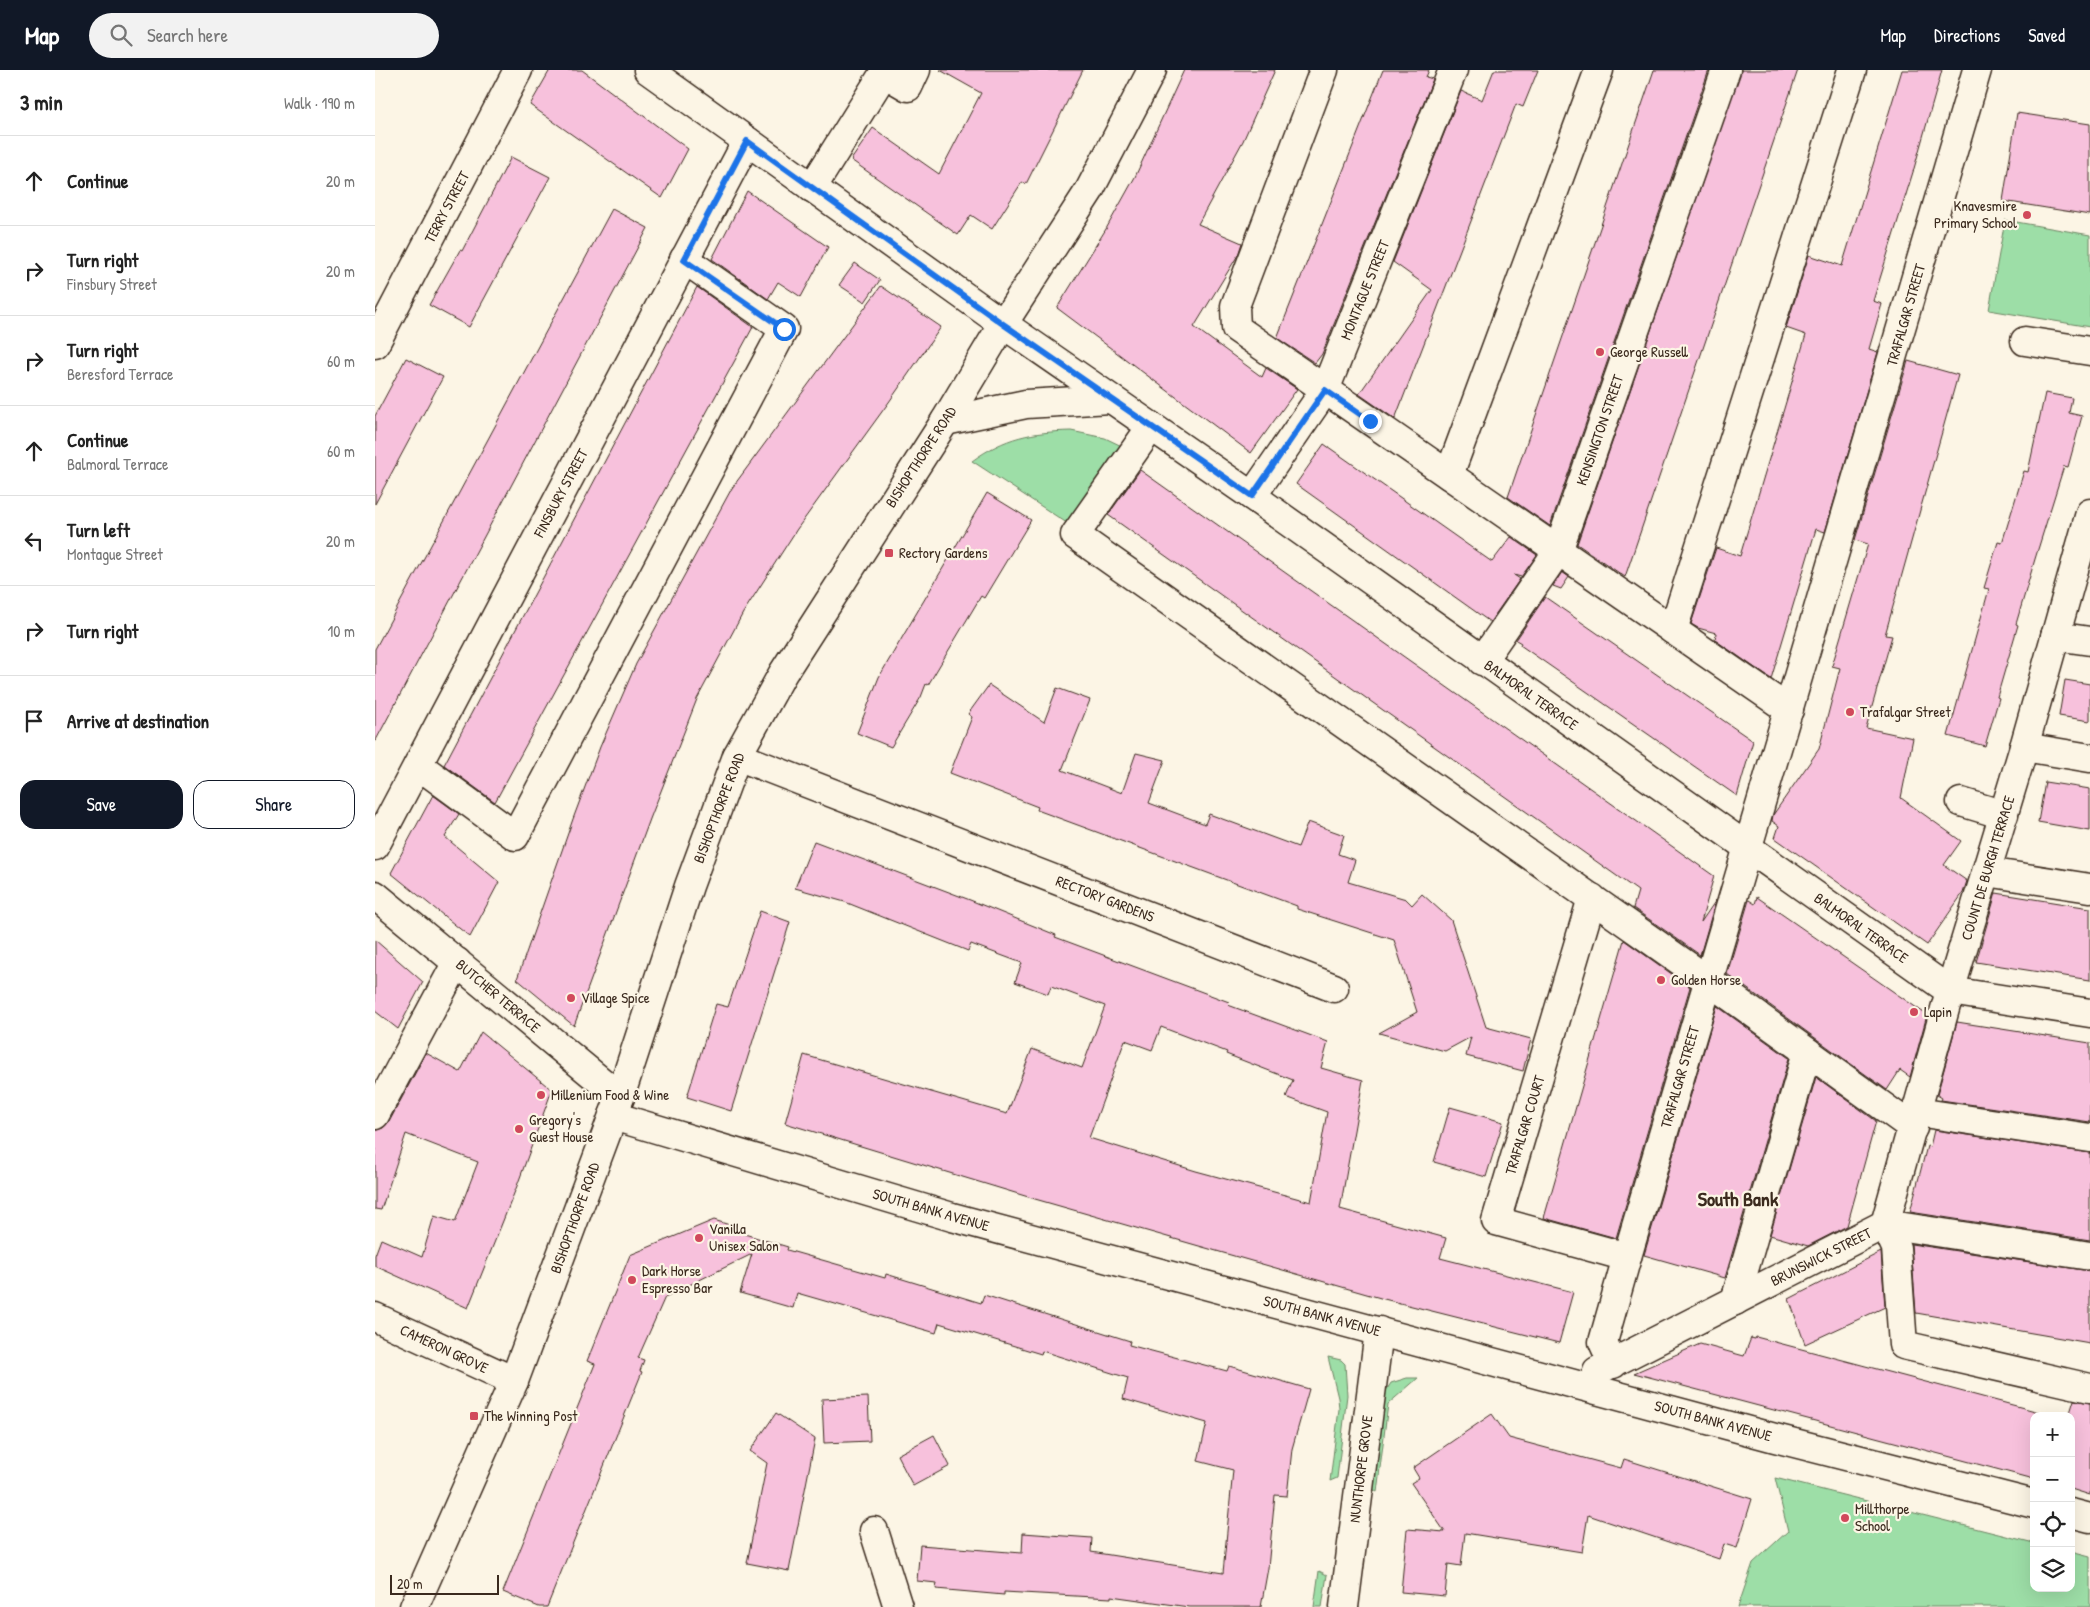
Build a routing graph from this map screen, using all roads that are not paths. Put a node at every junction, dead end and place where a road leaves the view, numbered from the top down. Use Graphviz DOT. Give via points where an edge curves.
graph roads {
  1 [pos="518,70"];
  2 [pos="917,70"];
  3 [pos="1152,70"];
  4 [pos="1324,70"];
  5 [pos="1453,70"];
  6 [pos="1599,70"];
  7 [pos="1726,70"];
  8 [pos="1852,70"];
  9 [pos="1977,70"];
  10 [pos="661,74"];
  11 [pos="747,141"];
  12 [pos="812,188"];
  13 [pos="684,260"];
  14 [pos="1003,324"];
  15 [pos="2025,342"];
  16 [pos="375,344"];
  17 [pos="2090,351"];
  18 [pos="1325,390"];
  19 [pos="1110,399"];
  20 [pos="945,421"];
  21 [pos="1151,427"];
  22 [pos="1449,475"];
  23 [pos="1252,496"];
  24 [pos="2090,516"];
  25 [pos="1559,551"];
  26 [pos="1673,630"];
  27 [pos="2055,636"];
  28 [pos="2090,641"];
  29 [pos="1482,660"];
  30 [pos="1789,710"];
  31 [pos="2024,747"];
  32 [pos="737,756"];
  33 [pos="2090,758"];
  34 [pos="418,765"];
  35 [pos="1961,802"];
  36 [pos="2004,815"];
  37 [pos="375,846"];
  38 [pos="1749,849"];
  39 [pos="1987,872"];
  40 [pos="2090,888"];
  41 [pos="375,895"];
  42 [pos="1592,898"];
  43 [pos="457,962"];
  44 [pos="1709,981"];
  45 [pos="1334,988"];
  46 [pos="1951,991"];
  47 [pos="2090,1013"];
  48 [pos="1807,1052"];
  49 [pos="617,1106"];
  50 [pos="375,1115"];
  51 [pos="1915,1120"];
  52 [pos="2090,1138"];
  53 [pos="1885,1224"];
  54 [pos="2090,1256"];
  55 [pos="1627,1257"];
  56 [pos="1735,1301"];
  57 [pos="375,1317"];
  58 [pos="1379,1331"];
  59 [pos="1613,1364"];
  60 [pos="514,1381"];
  61 [pos="1572,1383"];
  62 [pos="2090,1388"];
  63 [pos="2030,1503"];
  64 [pos="2075,1514"];
  65 [pos="2090,1518"];
  66 [pos="874,1531"];
  67 [pos="414,1607"];
  68 [pos="898,1607"];
  69 [pos="1344,1607"];
  1 -- 16 [label="street, TERRY STREET"];
  2 -- 12 [label="street" via="908,87 883,73"];
  3 -- 14 [label="street, BISHOPTHORPE ROAD" via="1089,190"];
  4 -- 18 [label="street" via="1235,306 1236,328"];
  5 -- 18 [label="street, MONTAGUE STREET"];
  6 -- 22 [label="street"];
  7 -- 25 [label="street, KENSINGTON STREET"];
  8 -- 26 [label="street"];
  9 -- 30 [label="street, TRAFALGAR STREET"];
  10 -- 11 [label="street, BALMORAL TERRACE"];
  11 -- 12 [label="street, BALMORAL TERRACE"];
  11 -- 13 [label="street, FINSBURY STREET"];
  12 -- 14 [label="street, BALMORAL TERRACE"];
  13 -- 34 [label="street, FINSBURY STREET"];
  13 -- 34 [label="street" via="784,329 515,836"];
  14 -- 19 [label="street, BALMORAL TERRACE"];
  14 -- 20 [label="street, BISHOPTHORPE ROAD"];
  15 -- 17 [label="street"];
  18 -- 22 [label="street"];
  18 -- 23 [label="street, MONTAGUE STREET"];
  19 -- 20 [label="street" via="1026,404"];
  19 -- 21 [label="street, BALMORAL TERRACE"];
  20 -- 32 [label="street, BISHOPTHORPE ROAD" via="783,673"];
  21 -- 23 [label="street, BALMORAL TERRACE"];
  21 -- 42 [label="street" via="1075,535"];
  22 -- 25 [label="street"];
  23 -- 29 [label="street, BALMORAL TERRACE"];
  24 -- 27 [label="street, COUNT DE BURGH TERRACE"];
  25 -- 26 [label="street"];
  25 -- 29 [label="street, KENSINGTON STREET"];
  26 -- 30 [label="street"];
  27 -- 28 [label="street"];
  27 -- 31 [label="street, COUNT DE BURGH TERRACE"];
  29 -- 38 [label="street, BALMORAL TERRACE"];
  30 -- 38 [label="street, TRAFALGAR STREET"];
  31 -- 33 [label="street"];
  31 -- 36 [label="street, COUNT DE BURGH TERRACE"];
  32 -- 45 [label="street, RECTORY GARDENS"];
  32 -- 49 [label="street, BISHOPTHORPE ROAD" via="689,886"];
  34 -- 37 [label="street, FINSBURY STREET"];
  35 -- 36 [label="street"];
  36 -- 39 [label="street, COUNT DE BURGH TERRACE"];
  38 -- 44 [label="street, TRAFALGAR STREET"];
  38 -- 46 [label="street, BALMORAL TERRACE"];
  39 -- 40 [label="street"];
  39 -- 46 [label="street, COUNT DE BURGH TERRACE"];
  41 -- 43 [label="street, BUTCHER TERRACE"];
  42 -- 44 [label="street"];
  42 -- 55 [label="street, TRAFALGAR COURT" via="1496,1221"];
  43 -- 49 [label="street, BUTCHER TERRACE"];
  43 -- 50 [label="street"];
  44 -- 48 [label="street"];
  44 -- 55 [label="street, TRAFALGAR STREET"];
  46 -- 47 [label="street"];
  46 -- 51 [label="street, COUNT DE BURGH TERRACE"];
  48 -- 51 [label="street"];
  48 -- 56 [label="street"];
  49 -- 58 [label="street, SOUTH BANK AVENUE" via="952,1216"];
  49 -- 60 [label="street, BISHOPTHORPE ROAD"];
  51 -- 52 [label="street"];
  51 -- 53 [label="street, COUNT DE BURGH TERRACE"];
  53 -- 54 [label="street, BRUNSWICK STREET"];
  53 -- 56 [label="street, BRUNSWICK STREET"];
  53 -- 62 [label="street" via="1896,1248 1903,1345"];
  55 -- 59 [label="street, TRAFALGAR STREET" via="1603,1342"];
  56 -- 59 [label="street, BRUNSWICK STREET"];
  57 -- 60 [label="street, CAMERON GROVE"];
  58 -- 61 [label="street, SOUTH BANK AVENUE"];
  58 -- 69 [label="street, NUNTHORPE GROVE"];
  59 -- 61 [label="street, BRUNSWICK STREET"];
  60 -- 67 [label="street, BISHOPTHORPE ROAD"];
  61 -- 63 [label="street, SOUTH BANK AVENUE"];
  64 -- 65 [label="street"];
  66 -- 68 [label="street"];
}
